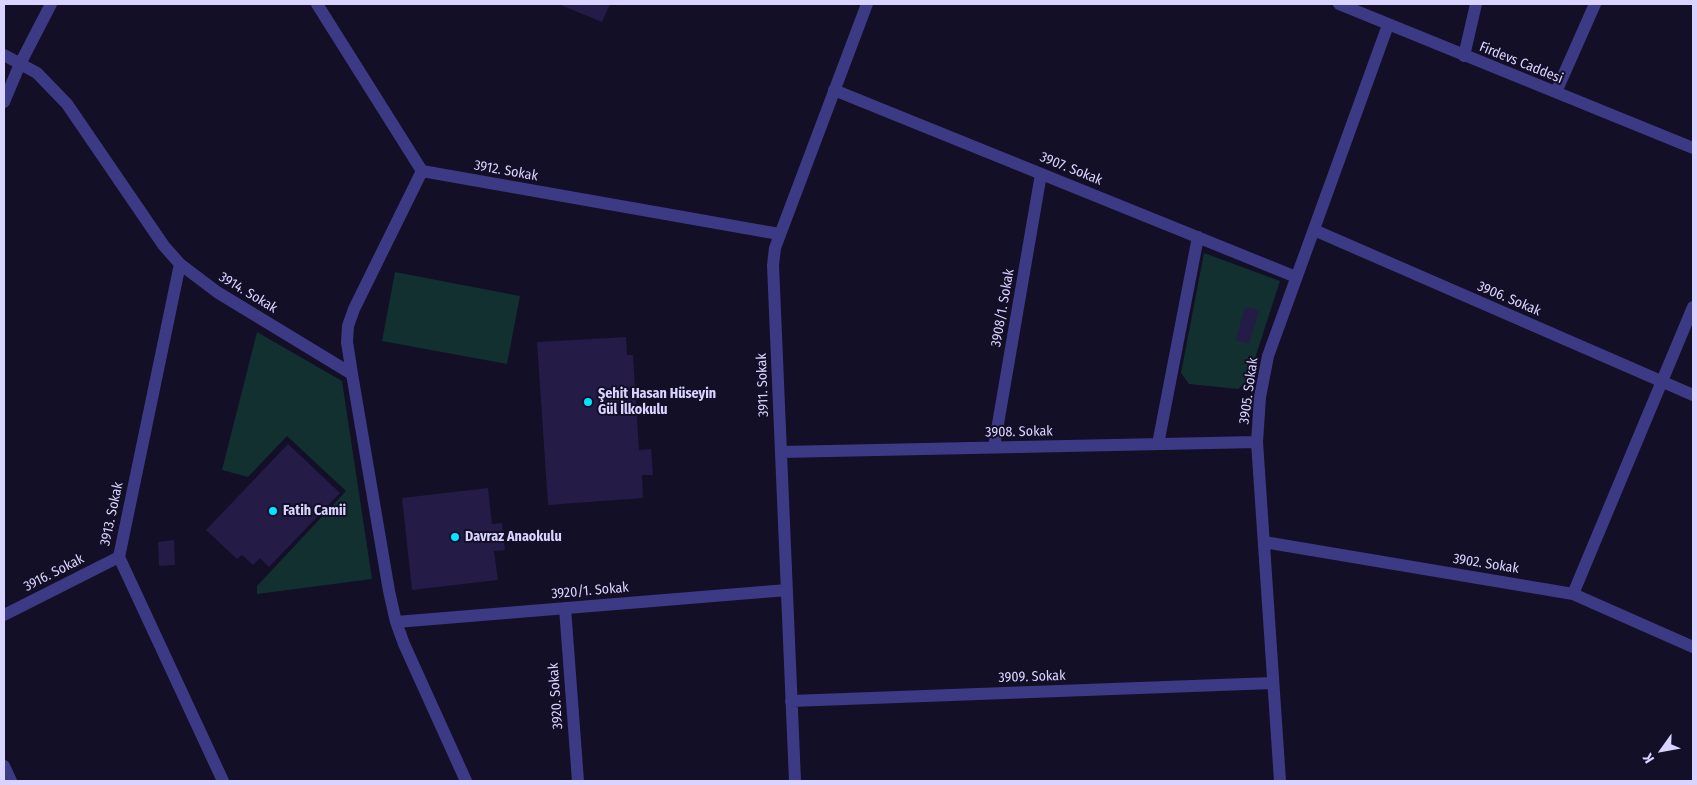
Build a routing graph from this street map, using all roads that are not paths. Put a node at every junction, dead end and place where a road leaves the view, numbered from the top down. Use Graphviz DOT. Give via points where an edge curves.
graph roads {
  1 [pos="51,4"];
  2 [pos="317,4"];
  3 [pos="867,4"];
  4 [pos="1339,4"];
  5 [pos="1476,4"];
  6 [pos="1595,4"];
  7 [pos="1353,6"];
  8 [pos="1388,25"];
  9 [pos="4,55"];
  10 [pos="1464,56"];
  11 [pos="20,64"];
  12 [pos="834,90"];
  13 [pos="1556,92"];
  14 [pos="4,102"];
  15 [pos="1693,148"];
  16 [pos="422,171"];
  17 [pos="1041,174"];
  18 [pos="1314,230"];
  19 [pos="778,234"];
  20 [pos="1198,237"];
  21 [pos="180,264"];
  22 [pos="1296,277"];
  23 [pos="1693,307"];
  24 [pos="352,374"];
  25 [pos="1662,381"];
  26 [pos="1693,395"];
  27 [pos="1258,442"];
  28 [pos="1158,444"];
  29 [pos="994,448"];
  30 [pos="781,452"];
  31 [pos="1264,542"];
  32 [pos="119,557"];
  33 [pos="787,590"];
  34 [pos="1573,594"];
  35 [pos="565,608"];
  36 [pos="4,615"];
  37 [pos="396,622"];
  38 [pos="1693,647"];
  39 [pos="1273,683"];
  40 [pos="792,701"];
  41 [pos="4,766"];
  42 [pos="11,781"];
  43 [pos="223,781"];
  44 [pos="466,781"];
  45 [pos="578,781"];
  46 [pos="795,781"];
  47 [pos="1280,781"];
  1 -- 11 [label="street"];
  2 -- 16 [label="street"];
  3 -- 12 [label="street, 3911. Sokak"];
  4 -- 7 [label="street, Firdevs Caddesi"];
  5 -- 10 [label="street"];
  6 -- 13 [label="street"];
  7 -- 8 [label="street, Firdevs Caddesi"];
  8 -- 10 [label="street, Firdevs Caddesi"];
  8 -- 18 [label="street, 3905. Sokak"];
  9 -- 11 [label="street, 3914. Sokak"];
  10 -- 13 [label="street, Firdevs Caddesi"];
  11 -- 14 [label="street"];
  11 -- 21 [label="street, 3914. Sokak" via="37,73 67,104 164,246"];
  12 -- 17 [label="street, 3907. Sokak"];
  12 -- 19 [label="street, 3911. Sokak"];
  13 -- 15 [label="street, Firdevs Caddesi"];
  16 -- 19 [label="street, 3912. Sokak"];
  16 -- 24 [label="street" via="348,326"];
  17 -- 20 [label="street, 3907. Sokak"];
  17 -- 29 [label="street, 3908/1. Sokak"];
  18 -- 22 [label="street, 3905. Sokak"];
  18 -- 25 [label="street, 3906. Sokak"];
  19 -- 30 [label="street, 3911. Sokak" via="773,265"];
  20 -- 22 [label="street, 3907. Sokak"];
  20 -- 28 [label="street"];
  21 -- 24 [label="street, 3914. Sokak" via="217,292"];
  21 -- 32 [label="street, 3913. Sokak"];
  22 -- 27 [label="street, 3905. Sokak" via="1268,356 1260,397"];
  23 -- 25 [label="street"];
  24 -- 37 [label="street"];
  25 -- 26 [label="street, 3906. Sokak"];
  25 -- 34 [label="street"];
  27 -- 28 [label="street, 3908. Sokak"];
  27 -- 31 [label="street, 3905. Sokak"];
  28 -- 29 [label="street, 3908. Sokak"];
  29 -- 30 [label="street, 3908. Sokak"];
  30 -- 33 [label="street, 3911. Sokak"];
  31 -- 34 [label="street, 3902. Sokak"];
  31 -- 39 [label="street, 3905. Sokak"];
  32 -- 36 [label="street, 3916. Sokak"];
  32 -- 43 [label="street, 3913. Sokak"];
  33 -- 35 [label="street, 3920/1. Sokak"];
  33 -- 40 [label="street, 3911. Sokak"];
  34 -- 38 [label="street, 3902. Sokak"];
  35 -- 37 [label="street, 3920/1. Sokak"];
  35 -- 45 [label="street, 3920. Sokak"];
  37 -- 44 [label="street"];
  39 -- 40 [label="street, 3909. Sokak"];
  39 -- 47 [label="street, 3905. Sokak"];
  40 -- 46 [label="street, 3911. Sokak"];
  41 -- 42 [label="street"];
}
